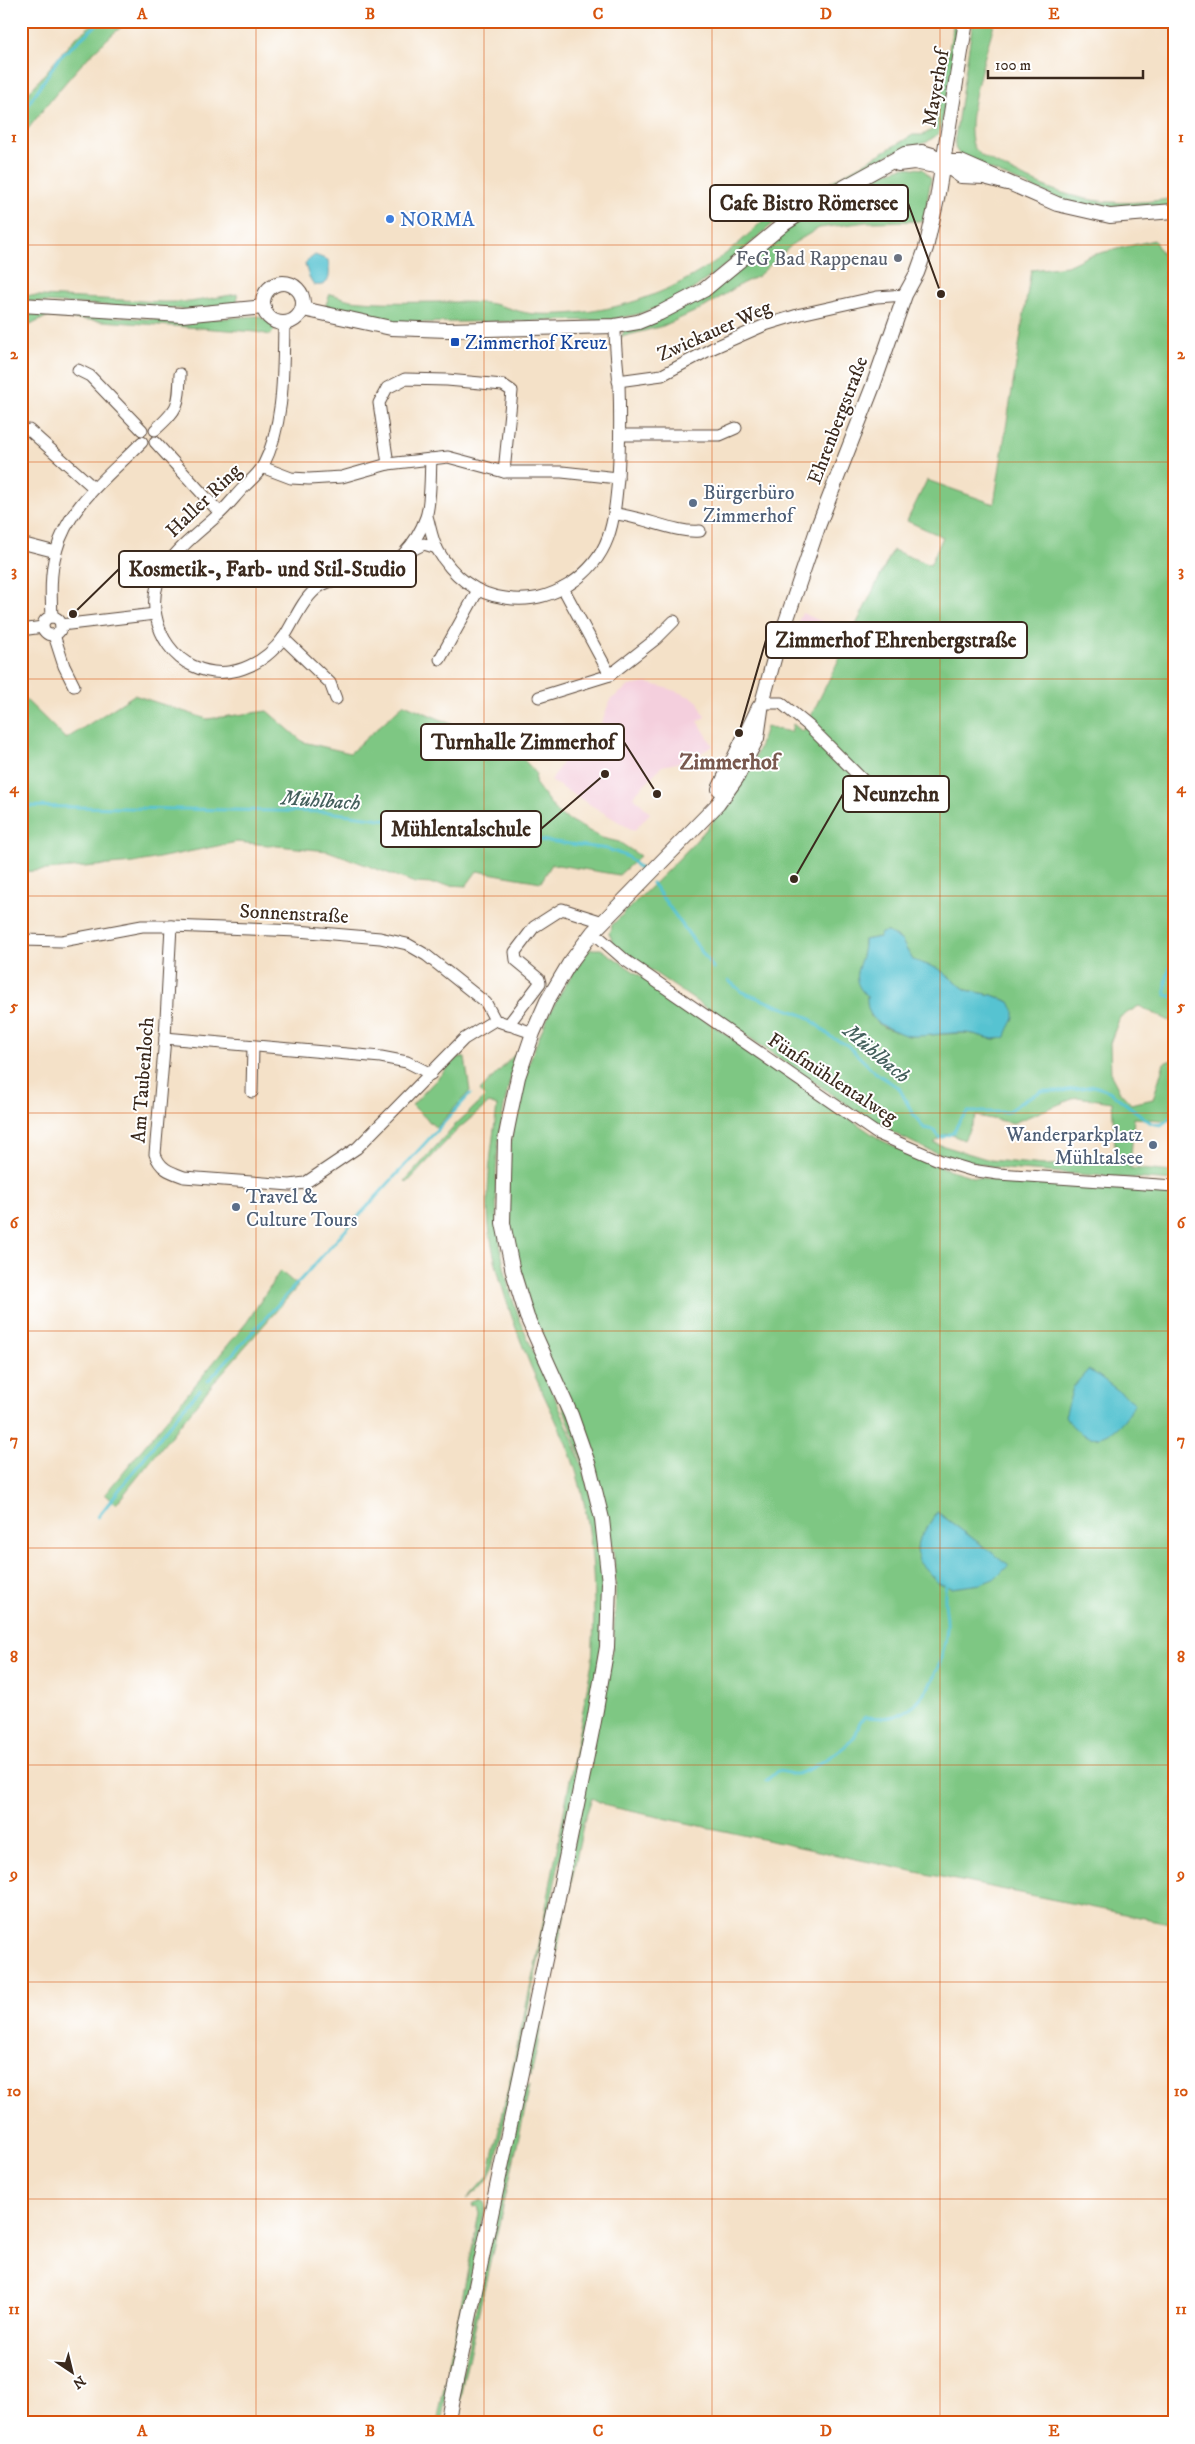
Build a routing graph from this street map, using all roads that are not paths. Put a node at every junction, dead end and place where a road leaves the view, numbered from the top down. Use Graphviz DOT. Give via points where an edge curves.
graph roads {
  1 [pos="966,21"];
  2 [pos="942,162"];
  3 [pos="1174,211"];
  4 [pos="905,295"];
  5 [pos="21,305"];
  6 [pos="264,307"];
  7 [pos="303,309"];
  8 [pos="284,323"];
  9 [pos="614,326"];
  10 [pos="78,370"];
  11 [pos="180,374"];
  12 [pos="618,381"];
  13 [pos="736,428"];
  14 [pos="29,430"];
  15 [pos="142,430"];
  16 [pos="621,435"];
  17 [pos="155,436"];
  18 [pos="142,442"];
  19 [pos="431,459"];
  20 [pos="388,464"];
  21 [pos="262,467"];
  22 [pos="504,472"];
  23 [pos="618,478"];
  24 [pos="94,488"];
  25 [pos="220,513"];
  26 [pos="615,514"];
  27 [pos="426,516"];
  28 [pos="700,531"];
  29 [pos="21,543"];
  30 [pos="437,548"];
  31 [pos="56,552"];
  32 [pos="408,552"];
  33 [pos="562,588"];
  34 [pos="477,592"];
  35 [pos="155,614"];
  36 [pos="52,617"];
  37 [pos="674,621"];
  38 [pos="61,625"];
  39 [pos="43,627"];
  40 [pos="21,630"];
  41 [pos="54,635"];
  42 [pos="283,638"];
  43 [pos="440,659"];
  44 [pos="610,675"];
  45 [pos="74,686"];
  46 [pos="539,697"];
  47 [pos="336,699"];
  48 [pos="762,703"];
  49 [pos="885,802"];
  50 [pos="603,922"];
  51 [pos="171,926"];
  52 [pos="593,932"];
  53 [pos="21,940"];
  54 [pos="495,1020"];
  55 [pos="508,1025"];
  56 [pos="533,1033"];
  57 [pos="165,1038"];
  58 [pos="254,1046"];
  59 [pos="431,1074"];
  60 [pos="252,1092"];
  61 [pos="1174,1186"];
  62 [pos="447,2423"];
  1 -- 2 [label="street, Mayerhof"];
  2 -- 3 [label="street" via="961,176 1007,183 1057,204 1110,216"];
  2 -- 4 [label="street, Ehrenbergstraße" via="926,248"];
  2 -- 9 [label="street" via="922,152 905,154 820,200 784,224 704,290 652,316"];
  4 -- 12 [label="street, Zwickauer Weg" via="877,297 765,325 662,375"];
  4 -- 48 [label="street, Ehrenbergstraße" via="816,533"];
  5 -- 6 [label="street" via="182,315"];
  6 -- 7 [label="street" via="267,290 282,283 299,290"];
  6 -- 8 [label="street" via="271,319"];
  7 -- 8 [label="street" via="296,319"];
  7 -- 9 [label="street" via="391,328 448,330"];
  8 -- 21 [label="street, Haller Ring" via="278,427"];
  9 -- 12 [label="street"];
  10 -- 15 [label="street" via="90,376"];
  11 -- 17 [label="street" via="177,407"];
  12 -- 16 [label="street"];
  13 -- 16 [label="street" via="720,435"];
  14 -- 24 [label="street"];
  15 -- 17 [label="street" via="150,427"];
  15 -- 18 [label="street"];
  16 -- 23 [label="street"];
  17 -- 18 [label="street" via="147,444"];
  17 -- 25 [label="street"];
  18 -- 24 [label="street"];
  19 -- 20 [label="street"];
  19 -- 22 [label="street" via="448,457"];
  19 -- 27 [label="street"];
  20 -- 21 [label="street" via="342,477 309,479 291,478"];
  20 -- 22 [label="street" via="378,403 387,388 405,379 448,380 503,385 512,391"];
  21 -- 25 [label="street, Haller Ring"];
  22 -- 23 [label="street" via="562,472"];
  23 -- 26 [label="street"];
  24 -- 31 [label="street" via="77,510"];
  25 -- 35 [label="street, Haller Ring" via="168,562 160,576"];
  26 -- 28 [label="street" via="690,532"];
  26 -- 33 [label="street" via="607,542 594,564"];
  27 -- 30 [label="street"];
  27 -- 32 [label="street"];
  29 -- 31 [label="street"];
  30 -- 32 [label="street, Haller Ring" via="424,544"];
  30 -- 34 [label="street" via="457,575"];
  31 -- 36 [label="street"];
  32 -- 42 [label="street, Haller Ring" via="375,572 331,580 319,586 308,596"];
  33 -- 34 [label="street" via="524,601"];
  33 -- 44 [label="street"];
  34 -- 43 [label="street"];
  35 -- 38 [label="street"];
  35 -- 42 [label="street, Haller Ring" via="161,634 172,650 184,661 205,670 225,673 244,669 269,654"];
  36 -- 38 [label="street"];
  36 -- 39 [label="street" via="45,620"];
  37 -- 44 [label="street"];
  38 -- 41 [label="street"];
  39 -- 40 [label="street"];
  39 -- 41 [label="street" via="46,633"];
  41 -- 45 [label="street"];
  42 -- 47 [label="street" via="330,682"];
  44 -- 46 [label="street"];
  48 -- 49 [label="street" via="781,703 809,726"];
  48 -- 50 [label="street, Ehrenbergstraße" via="756,738 718,804"];
  50 -- 52 [label="street, Ehrenbergstraße"];
  50 -- 55 [label="street" via="562,909 534,927 515,952 516,960 540,983"];
  51 -- 53 [label="street, Sonnenstraße" via="142,926 62,941"];
  51 -- 54 [label="street, Sonnenstraße" via="297,931 380,938 407,944 426,955 486,1003"];
  51 -- 57 [label="street, Am Taubenloch"];
  52 -- 56 [label="street, Ehrenbergstraße" via="547,1001"];
  52 -- 61 [label="street, Fünfmühlentalweg" via="625,960 876,1133 941,1161 971,1170"];
  54 -- 55 [label="street"];
  54 -- 59 [label="street, Am Taubenloch" via="464,1039"];
  55 -- 56 [label="street"];
  56 -- 62 [label="street, Ehrenbergstraße" via="518,1077 505,1140 503,1223 527,1317 571,1415 598,1501 609,1583 607,1646 560,1889"];
  57 -- 58 [label="street"];
  57 -- 59 [label="street, Am Taubenloch" via="156,1154 159,1164 184,1177 290,1185 305,1183 357,1148"];
  58 -- 59 [label="street" via="381,1057 406,1062"];
  58 -- 60 [label="street"];
}
